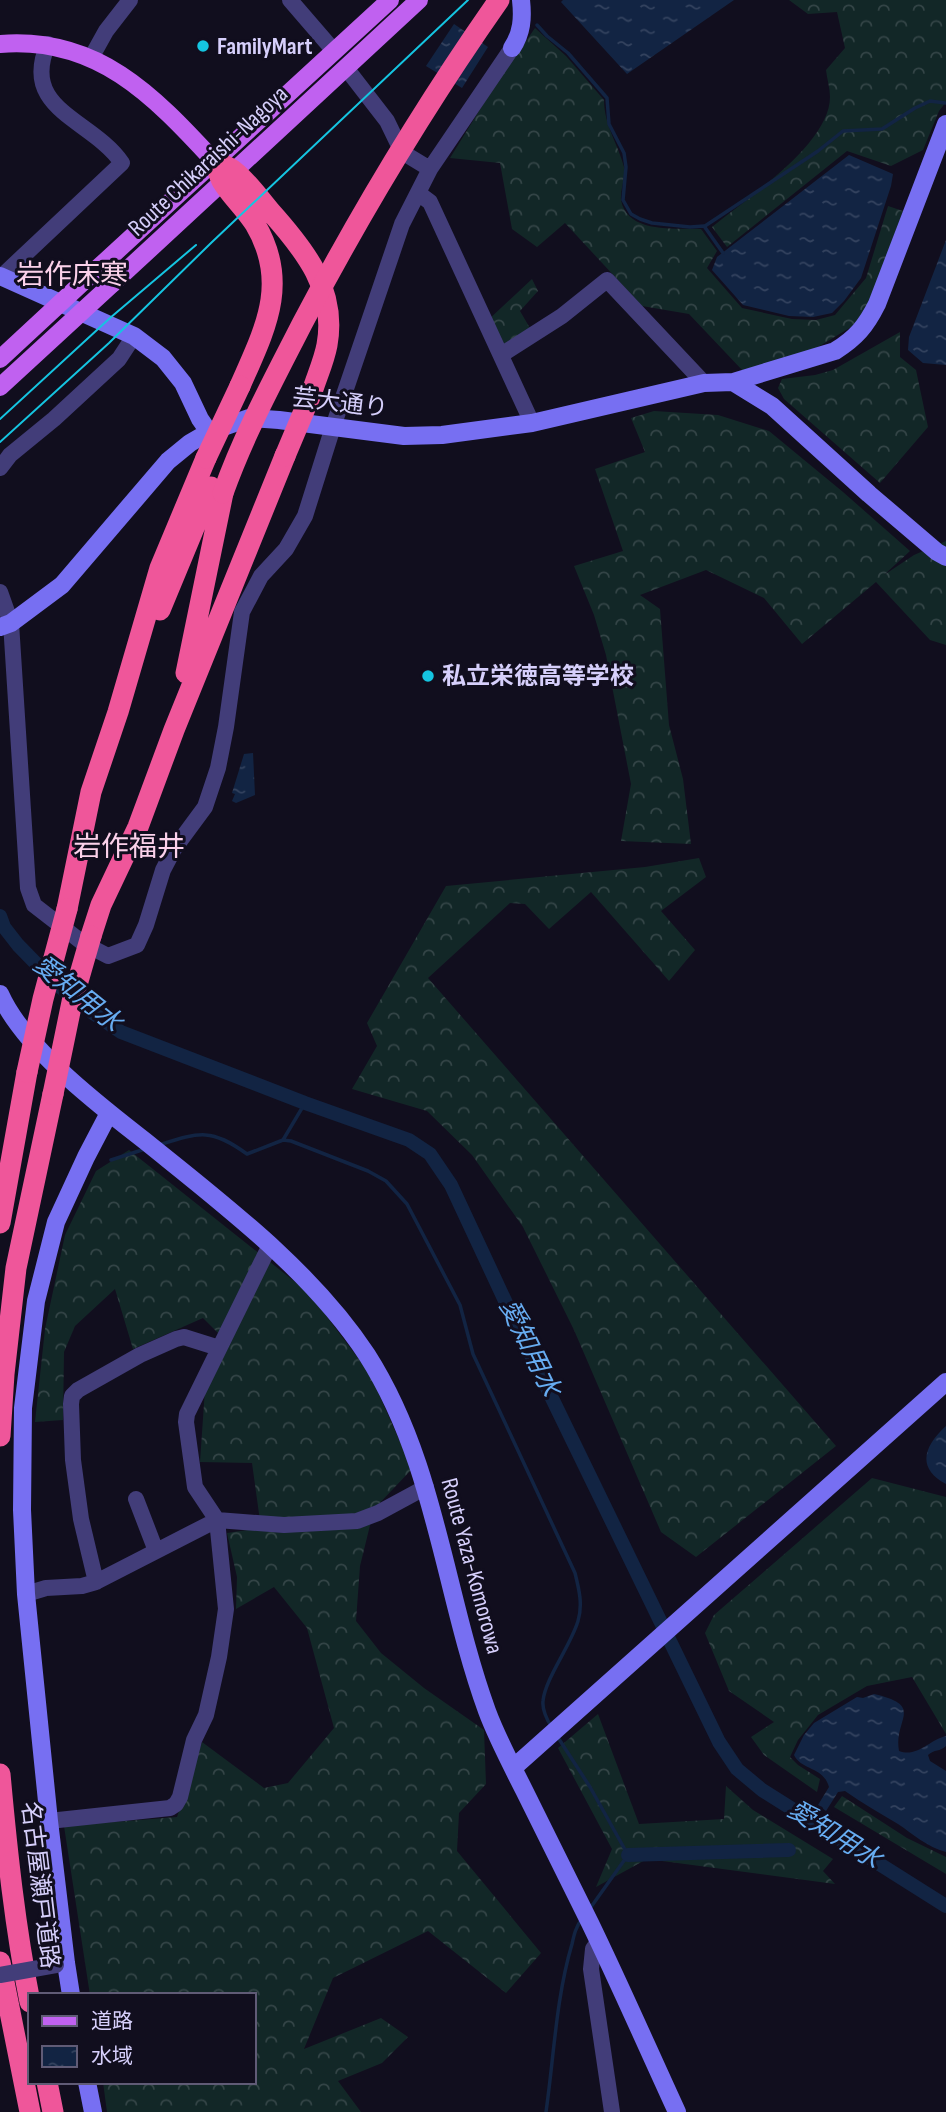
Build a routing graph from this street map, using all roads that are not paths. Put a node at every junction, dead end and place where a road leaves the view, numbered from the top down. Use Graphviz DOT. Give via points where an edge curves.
graph roads {
  1 [pos="130,0"];
  2 [pos="290,0"];
  3 [pos="390,0"];
  4 [pos="419,0"];
  5 [pos="485,0"];
  6 [pos="499,0"];
  7 [pos="521,0"];
  8 [pos="0,44"];
  9 [pos="48,44"];
  10 [pos="512,48"];
  11 [pos="334,51"];
  12 [pos="91,58"];
  13 [pos="345,68"];
  14 [pos="946,124"];
  15 [pos="214,161"];
  16 [pos="430,169"];
  17 [pos="228,176"];
  18 [pos="418,193"];
  19 [pos="1,276"];
  20 [pos="134,336"];
  21 [pos="501,355"];
  22 [pos="0,359"];
  23 [pos="733,382"];
  24 [pos="704,383"];
  25 [pos="0,387"];
  26 [pos="532,423"];
  27 [pos="333,427"];
  28 [pos="209,432"];
  29 [pos="0,468"];
  30 [pos="217,490"];
  31 [pos="946,557"];
  32 [pos="0,592"];
  33 [pos="5,625"];
  34 [pos="118,712"];
  35 [pos="174,730"];
  36 [pos="0,994"];
  37 [pos="109,1113"];
  38 [pos="0,1223"];
  39 [pos="270,1245"];
  40 [pos="219,1348"];
  41 [pos="946,1382"];
  42 [pos="0,1436"];
  43 [pos="426,1487"];
  44 [pos="136,1499"];
  45 [pos="217,1520"];
  46 [pos="156,1551"];
  47 [pos="96,1582"];
  48 [pos="26,1594"];
  49 [pos="513,1768"];
  50 [pos="0,1774"];
  51 [pos="49,1821"];
  52 [pos="598,1942"];
  53 [pos="0,1962"];
  54 [pos="61,1964"];
  55 [pos="0,1975"];
  56 [pos="28,1993"];
  57 [pos="70,1993"];
  58 [pos="47,2084"];
  59 [pos="87,2084"];
  60 [pos="30,2112"];
  61 [pos="53,2112"];
  62 [pos="93,2112"];
  63 [pos="612,2112"];
  64 [pos="677,2112"];
  1 -- 12 [label="street"];
  2 -- 11 [label="street"];
  3 -- 11 [label="main road, Route Chikaraishi-Nagoya"];
  4 -- 13 [label="main road, Route Chikaraishi-Nagoya"];
  5 -- 30 [label="highway" via="412,110 335,240 273,357"];
  6 -- 30 [label="highway, bridge" via="409,134 346,243"];
  7 -- 10 [label="street" via="523,18"];
  8 -- 9 [label="main road, Route Chikaraishi-Nagoya"];
  9 -- 12 [label="main road, Route Chikaraishi-Nagoya"];
  9 -- 19 [label="street" via="40,79 48,98 122,163"];
  10 -- 16 [label="street"];
  11 -- 15 [label="main road, Route Chikaraishi-Nagoya"];
  12 -- 15 [label="main road, Route Chikaraishi-Nagoya" via="152,97"];
  13 -- 16 [label="street" via="387,121 402,152"];
  13 -- 17 [label="main road, Route Chikaraishi-Nagoya"];
  14 -- 23 [label="street, 芸大通り" via="867,324 835,351"];
  15 -- 17 [label="highway"];
  15 -- 22 [label="main road, Route Chikaraishi-Nagoya, bridge"];
  16 -- 18 [label="street"];
  17 -- 25 [label="main road, Route Chikaraishi-Nagoya, bridge"];
  17 -- 34 [label="highway, bridge" via="268,253 272,305 160,568"];
  17 -- 35 [label="highway, bridge" via="290,234 313,265 327,298 329,330 312,391"];
  18 -- 21 [label="street" via="430,202"];
  18 -- 27 [label="street" via="402,224"];
  19 -- 20 [label="street"];
  20 -- 28 [label="street" via="163,358 183,383"];
  20 -- 29 [label="street" via="119,359"];
  21 -- 24 [label="street" via="607,280"];
  21 -- 26 [label="street"];
  23 -- 24 [label="street, 芸大通り"];
  23 -- 31 [label="street" via="772,406"];
  24 -- 26 [label="street, 芸大通り"];
  26 -- 27 [label="street, 芸大通り" via="404,436"];
  27 -- 28 [label="street, 芸大通り" via="249,418"];
  27 -- 33 [label="street" via="305,516 286,549 261,576 242,612 226,727 205,807 163,870 137,945 108,956 34,905"];
  28 -- 33 [label="street, 芸大通り" via="168,461 62,585"];
  30 -- 34 [label="highway"];
  30 -- 35 [label="highway"];
  32 -- 33 [label="street"];
  34 -- 38 [label="highway, bridge" via="91,792 69,903 43,999"];
  35 -- 42 [label="highway, bridge" via="138,827 100,905 72,1002 16,1268"];
  36 -- 37 [label="street, Route Yaza-Komorowa" via="37,1047"];
  37 -- 39 [label="street, Route Yaza-Komorowa"];
  37 -- 48 [label="street" via="56,1222 36,1301 23,1408"];
  39 -- 40 [label="street"];
  39 -- 43 [label="street, Route Yaza-Komorowa" via="313,1286 367,1355 410,1439"];
  40 -- 45 [label="street" via="186,1422 195,1488"];
  40 -- 47 [label="street" via="176,1339 72,1396 80,1518"];
  41 -- 49 [label="street"];
  43 -- 45 [label="street" via="357,1521 284,1525"];
  43 -- 49 [label="street, Route Yaza-Komorowa" via="487,1712"];
  44 -- 46 [label="street"];
  45 -- 46 [label="street"];
  45 -- 51 [label="street" via="226,1609 206,1715 194,1740 180,1797 170,1808"];
  46 -- 47 [label="street"];
  47 -- 48 [label="street"];
  48 -- 51 [label="street"];
  49 -- 52 [label="street, Route Yaza-Komorowa"];
  50 -- 56 [label="highway, 名古屋瀬戸道路" via="8,1870"];
  51 -- 54 [label="street"];
  52 -- 63 [label="street" via="591,1969"];
  52 -- 64 [label="street, Route Yaza-Komorowa"];
  53 -- 60 [label="highway, 名古屋瀬戸道路"];
  54 -- 55 [label="street, bridge"];
  54 -- 57 [label="street"];
  58 -- 61 [label="highway"];
  59 -- 62 [label="street"];
}
